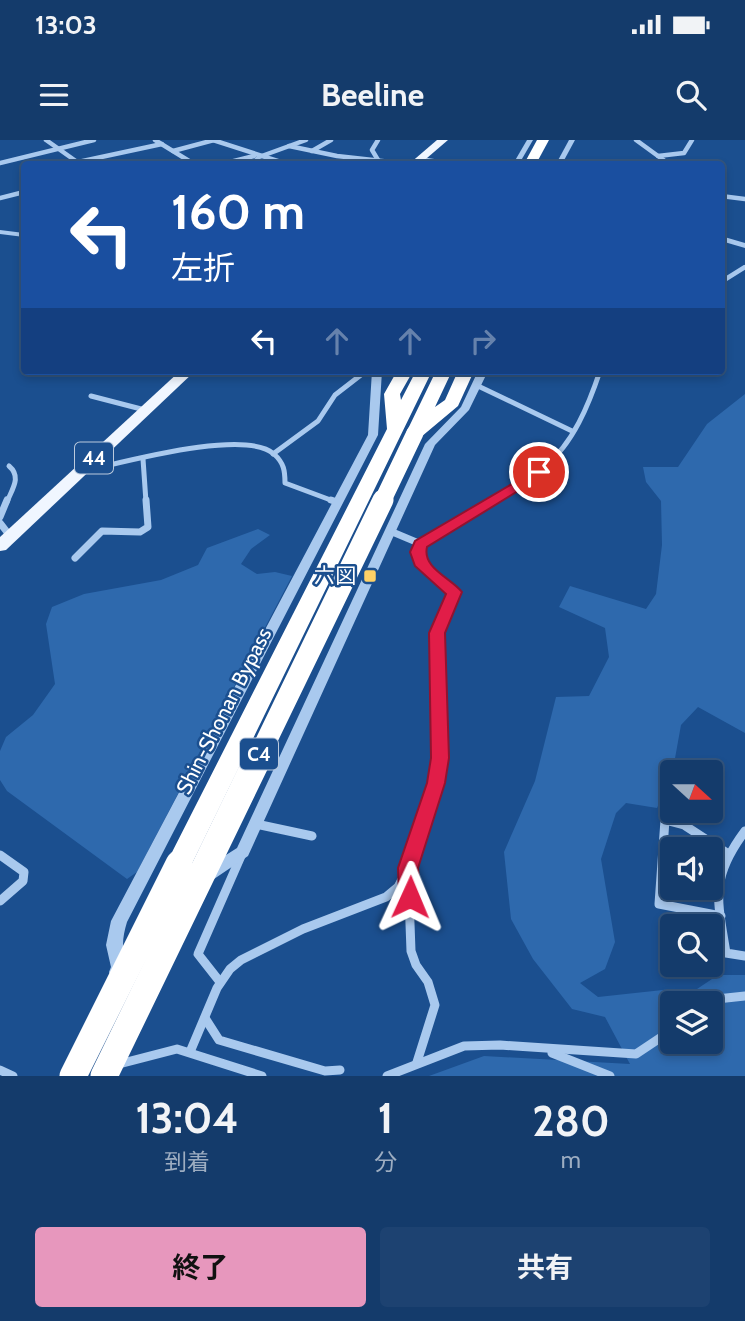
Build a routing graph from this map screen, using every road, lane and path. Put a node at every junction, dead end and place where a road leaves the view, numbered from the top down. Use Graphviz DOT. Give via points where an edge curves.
graph roads {
  1 [pos="56,140"];
  2 [pos="94,140"];
  3 [pos="155,140"];
  4 [pos="213,140"];
  5 [pos="306,140"];
  6 [pos="331,140"];
  7 [pos="378,140"];
  8 [pos="443,140"];
  9 [pos="530,140"];
  10 [pos="542,140"];
  11 [pos="556,140"];
  12 [pos="572,140"];
  13 [pos="636,140"];
  14 [pos="692,140"];
  15 [pos="48,141"];
  16 [pos="162,144"];
  17 [pos="289,146"];
  18 [pos="60,149"];
  19 [pos="173,151"];
  20 [pos="312,151"];
  21 [pos="257,156"];
  22 [pos="658,156"];
  23 [pos="378,160"];
  24 [pos="76,161"];
  25 [pos="92,161"];
  26 [pos="189,161"];
  27 [pos="235,161"];
  28 [pos="254,161"];
  29 [pos="276,161"];
  30 [pos="390,161"];
  31 [pos="417,161"];
  32 [pos="518,161"];
  33 [pos="532,161"];
  34 [pos="546,161"];
  35 [pos="561,161"];
  36 [pos="665,161"];
  37 [pos="0,163"];
  38 [pos="21,193"];
  39 [pos="725,196"];
  40 [pos="0,198"];
  41 [pos="745,199"];
  42 [pos="0,232"];
  43 [pos="21,235"];
  44 [pos="725,239"];
  45 [pos="745,246"];
  46 [pos="745,267"];
  47 [pos="725,280"];
  48 [pos="184,375"];
  49 [pos="361,375"];
  50 [pos="377,375"];
  51 [pos="403,375"];
  52 [pos="423,375"];
  53 [pos="441,375"];
  54 [pos="598,375"];
  55 [pos="471,378"];
  56 [pos="91,396"];
  57 [pos="145,410"];
  58 [pos="405,431"];
  59 [pos="572,431"];
  60 [pos="273,454"];
  61 [pos="143,459"];
  62 [pos="9,466"];
  63 [pos="80,472"];
  64 [pos="337,502"];
  65 [pos="0,517"];
  66 [pos="0,523"];
  67 [pos="390,531"];
  68 [pos="5,541"];
  69 [pos="421,544"];
  70 [pos="75,558"];
  71 [pos="256,824"];
  72 [pos="745,831"];
  73 [pos="312,836"];
  74 [pos="243,852"];
  75 [pos="727,853"];
  76 [pos="0,855"];
  77 [pos="408,868"];
  78 [pos="143,875"];
  79 [pos="185,890"];
  80 [pos="0,901"];
  81 [pos="711,914"];
  82 [pos="721,914"];
  83 [pos="723,931"];
  84 [pos="745,956"];
  85 [pos="220,982"];
  86 [pos="745,996"];
  87 [pos="723,998"];
  88 [pos="205,1018"];
  89 [pos="660,1038"];
  90 [pos="544,1050"];
  91 [pos="190,1052"];
  92 [pos="417,1062"];
  93 [pos="0,1070"];
  94 [pos="340,1070"];
  95 [pos="13,1076"];
  96 [pos="76,1076"];
  97 [pos="262,1076"];
  98 [pos="387,1076"];
  99 [pos="610,1076"];
  1 -- 15 [label="street"];
  2 -- 18 [label="street"];
  3 -- 16 [label="street"];
  4 -- 19 [label="street"];
  4 -- 21 [label="street"];
  5 -- 17 [label="street"];
  6 -- 20 [label="street"];
  7 -- 23 [label="street" via="372,149"];
  8 -- 31 [label="main road"];
  9 -- 32 [label="street"];
  10 -- 33 [label="highway"];
  11 -- 34 [label="highway"];
  12 -- 35 [label="street"];
  13 -- 22 [label="street"];
  14 -- 22 [label="street" via="684,153"];
  15 -- 18 [label="street"];
  16 -- 19 [label="street"];
  16 -- 25 [label="street"];
  17 -- 20 [label="street"];
  17 -- 21 [label="street"];
  18 -- 24 [label="street"];
  18 -- 37 [label="street"];
  19 -- 26 [label="street"];
  20 -- 23 [label="street"];
  21 -- 27 [label="street"];
  21 -- 28 [label="street"];
  21 -- 29 [label="street"];
  22 -- 36 [label="street"];
  23 -- 30 [label="street"];
  38 -- 40 [label="street"];
  39 -- 41 [label="street"];
  42 -- 43 [label="street"];
  44 -- 45 [label="street"];
  46 -- 47 [label="street"];
  48 -- 57 [label="main road, 44"];
  49 -- 60 [label="street" via="335,395 318,421"];
  50 -- 64 [label="street" via="373,435"];
  51 -- 58 [label="highway" via="393,394"];
  52 -- 58 [label="highway, Shin-Shonan Bypass / C4"];
  53 -- 58 [label="highway, Shin-Shonan Bypass / C4"];
  54 -- 59 [label="street"];
  55 -- 58 [label="highway" via="452,402"];
  55 -- 59 [label="street"];
  55 -- 67 [label="street" via="465,408 434,438"];
  56 -- 57 [label="street"];
  57 -- 63 [label="main road, 44"];
  58 -- 96 [label="highway, Shin-Shonan Bypass / C4, bridge"];
  59 -- 69 [label="street" via="539,472"];
  60 -- 61 [label="street" via="246,443 169,451"];
  60 -- 64 [label="street" via="284,465 285,483"];
  61 -- 63 [label="street"];
  61 -- 70 [label="street" via="148,527 140,532 102,531"];
  62 -- 65 [label="street" via="17,478"];
  63 -- 68 [label="main road, 44"];
  64 -- 78 [label="street"];
  66 -- 68 [label="street"];
  67 -- 69 [label="street"];
  67 -- 71 [label="street"];
  69 -- 77 [label="street" via="421,563 454,592 437,633 440,758 436,783"];
  71 -- 73 [label="street"];
  71 -- 74 [label="street"];
  72 -- 75 [label="street"];
  74 -- 79 [label="street"];
  74 -- 85 [label="street" via="198,954"];
  75 -- 81 [label="street" via="684,825 665,820 659,904"];
  75 -- 82 [label="street" via="716,881"];
  76 -- 80 [label="street" via="24,872 23,881"];
  77 -- 85 [label="street" via="398,887 386,897 255,951 232,966"];
  77 -- 92 [label="street" via="411,951 435,1005"];
  78 -- 79 [label="street"];
  78 -- 96 [label="street" via="119,921 113,955 120,968"];
  79 -- 96 [label="street" via="167,901"];
  83 -- 84 [label="street" via="726,953"];
  85 -- 88 [label="street"];
  86 -- 87 [label="street"];
  88 -- 91 [label="street"];
  88 -- 94 [label="street" via="219,1040 325,1071"];
  89 -- 90 [label="street" via="636,1054"];
  90 -- 92 [label="street" via="464,1046"];
  90 -- 99 [label="street"];
  91 -- 96 [label="street" via="177,1049"];
  91 -- 97 [label="street"];
  92 -- 98 [label="street"];
  93 -- 95 [label="street"];
}
